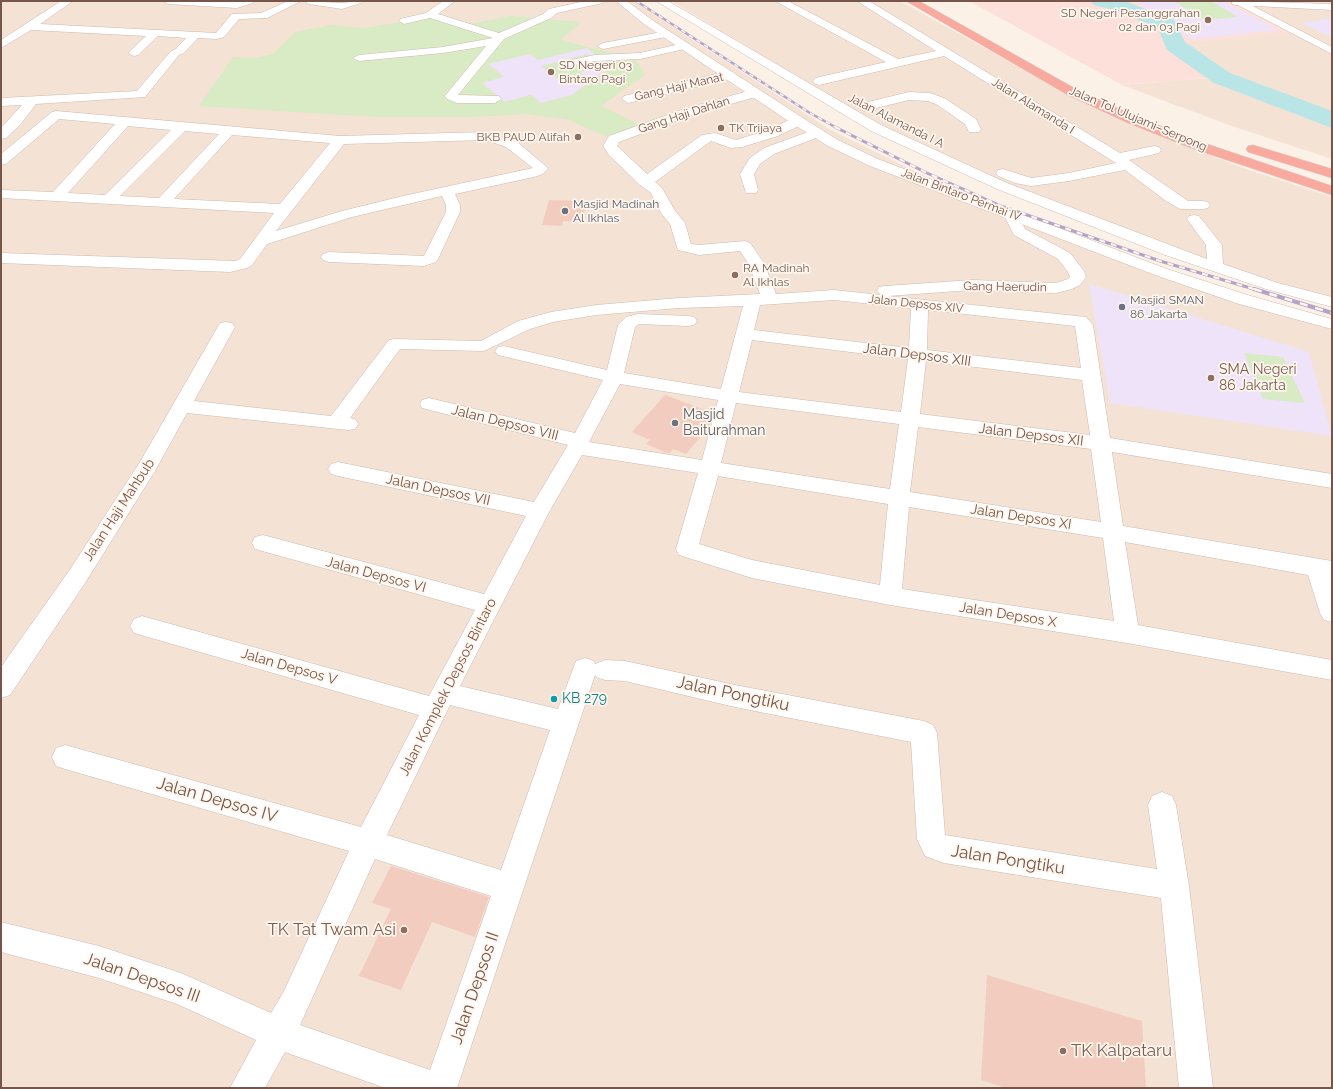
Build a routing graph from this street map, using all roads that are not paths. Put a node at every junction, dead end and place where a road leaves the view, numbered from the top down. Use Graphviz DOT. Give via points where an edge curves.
graph roads {
  1 [pos="68,1"];
  2 [pos="168,1"];
  3 [pos="249,1"];
  4 [pos="296,1"];
  5 [pos="309,1"];
  6 [pos="357,1"];
  7 [pos="450,1"];
  8 [pos="599,1"];
  9 [pos="621,1"];
  10 [pos="661,1"];
  11 [pos="682,1"];
  12 [pos="780,1"];
  13 [pos="862,1"];
  14 [pos="911,1"];
  15 [pos="1235,1"];
  16 [pos="543,7"];
  17 [pos="1332,8"];
  18 [pos="554,10"];
  19 [pos="430,15"];
  20 [pos="404,21"];
  21 [pos="496,24"];
  22 [pos="30,27"];
  23 [pos="482,31"];
  24 [pos="1,32"];
  25 [pos="18,34"];
  26 [pos="154,34"];
  27 [pos="667,34"];
  28 [pos="195,35"];
  29 [pos="499,39"];
  30 [pos="1,45"];
  31 [pos="685,46"];
  32 [pos="595,48"];
  33 [pos="1332,51"];
  34 [pos="946,52"];
  35 [pos="134,54"];
  36 [pos="359,58"];
  37 [pos="896,62"];
  38 [pos="570,63"];
  39 [pos="729,75"];
  40 [pos="819,81"];
  41 [pos="1097,89"];
  42 [pos="755,93"];
  43 [pos="1116,98"];
  44 [pos="33,99"];
  45 [pos="495,99"];
  46 [pos="628,99"];
  47 [pos="1,102"];
  48 [pos="864,107"];
  49 [pos="885,117"];
  50 [pos="126,120"];
  51 [pos="798,121"];
  52 [pos="182,126"];
  53 [pos="974,129"];
  54 [pos="229,131"];
  55 [pos="816,133"];
  56 [pos="1,135"];
  57 [pos="340,140"];
  58 [pos="933,140"];
  59 [pos="1240,145"];
  60 [pos="1154,150"];
  61 [pos="1,160"];
  62 [pos="1122,162"];
  63 [pos="1332,174"];
  64 [pos="645,182"];
  65 [pos="446,190"];
  66 [pos="751,190"];
  67 [pos="1332,191"];
  68 [pos="1,194"];
  69 [pos="56,197"];
  70 [pos="108,200"];
  71 [pos="162,203"];
  72 [pos="1203,205"];
  73 [pos="284,209"];
  74 [pos="1011,215"];
  75 [pos="1194,219"];
  76 [pos="260,241"];
  77 [pos="329,257"];
  78 [pos="1,258"];
  79 [pos="1215,267"];
  80 [pos="834,295"];
  81 [pos="761,299"];
  82 [pos="1332,302"];
  83 [pos="920,304"];
  84 [pos="688,321"];
  85 [pos="1332,324"];
  86 [pos="226,326"];
  87 [pos="745,334"];
  88 [pos="504,351"];
  89 [pos="918,355"];
  90 [pos="1090,375"];
  91 [pos="614,377"];
  92 [pos="728,395"];
  93 [pos="429,404"];
  94 [pos="183,406"];
  95 [pos="908,420"];
  96 [pos="1099,443"];
  97 [pos="578,444"];
  98 [pos="710,468"];
  99 [pos="338,469"];
  100 [pos="1332,481"];
  101 [pos="899,498"];
  102 [pos="539,511"];
  103 [pos="1113,532"];
  104 [pos="263,543"];
  105 [pos="1324,569"];
  106 [pos="890,596"];
  107 [pos="490,605"];
  108 [pos="1332,613"];
  109 [pos="142,626"];
  110 [pos="1127,633"];
  111 [pos="595,669"];
  112 [pos="1332,670"];
  113 [pos="1,687"];
  114 [pos="439,701"];
  115 [pos="567,723"];
  116 [pos="65,757"];
  117 [pos="1162,805"];
  118 [pos="368,843"];
  119 [pos="1174,886"];
  120 [pos="509,887"];
  121 [pos="1,937"];
  122 [pos="279,1033"];
  123 [pos="247,1088"];
  124 [pos="433,1088"];
  125 [pos="440,1088"];
  126 [pos="1196,1088"];
  1 -- 22 [label="street"];
  2 -- 3 [label="street" via="237,5"];
  4 -- 28 [label="street" via="262,16 236,16 218,36"];
  5 -- 6 [label="street" via="342,6"];
  7 -- 19 [label="street"];
  8 -- 18 [label="street"];
  9 -- 27 [label="street, Jalan Bintaro Permai IV"];
  10 -- 79 [label="street" via="876,128 1002,186"];
  11 -- 40 [label="street, Jalan Alamanda I A"];
  12 -- 37 [label="street"];
  13 -- 34 [label="street, Jalan Alamanda I"];
  14 -- 67 [label="highway, Jalan Tol Ulujami–Serpong" via="995,50 1079,95 1133,120 1196,145"];
  15 -- 17 [label="street"];
  15 -- 33 [label="street"];
  16 -- 18 [label="street"];
  18 -- 29 [label="street" via="547,16"];
  19 -- 20 [label="street"];
  19 -- 23 [label="street"];
  21 -- 23 [label="street"];
  22 -- 25 [label="street"];
  22 -- 26 [label="street"];
  23 -- 29 [label="street"];
  24 -- 25 [label="street"];
  25 -- 30 [label="street"];
  26 -- 28 [label="street"];
  26 -- 35 [label="street"];
  27 -- 31 [label="street, Jalan Bintaro Permai IV"];
  27 -- 32 [label="street"];
  28 -- 44 [label="street" via="175,53 142,94"];
  29 -- 36 [label="street" via="443,50"];
  29 -- 45 [label="street" via="451,96 457,99"];
  31 -- 38 [label="street" via="640,56 595,58"];
  31 -- 39 [label="street, Jalan Bintaro Permai IV"];
  34 -- 37 [label="street"];
  34 -- 62 [label="street, Jalan Alamanda I"];
  37 -- 40 [label="street"];
  39 -- 42 [label="street, Jalan Bintaro Permai IV"];
  39 -- 46 [label="street, Gang Haji Manat"];
  40 -- 48 [label="street, Jalan Alamanda I A"];
  41 -- 43 [label="highway, Jalan Tol Ulujami–Serpong"];
  42 -- 51 [label="street, Jalan Bintaro Permai IV"];
  42 -- 64 [label="street, Gang Haji Dahlan" via="688,112 614,146"];
  44 -- 47 [label="street"];
  44 -- 56 [label="street"];
  48 -- 49 [label="street, Jalan Alamanda I A"];
  48 -- 53 [label="street" via="909,96 930,97 971,122"];
  50 -- 52 [label="street"];
  50 -- 61 [label="street" via="55,115"];
  50 -- 69 [label="street"];
  51 -- 55 [label="street, Jalan Bintaro Permai IV"];
  51 -- 64 [label="street" via="773,133 737,144 715,137 707,138"];
  52 -- 54 [label="street"];
  52 -- 70 [label="street"];
  54 -- 57 [label="street"];
  54 -- 71 [label="street"];
  55 -- 66 [label="street" via="769,151 755,161 747,174"];
  55 -- 74 [label="street, Jalan Bintaro Permai IV" via="875,163"];
  57 -- 65 [label="street" via="487,136 503,139 542,168 529,174"];
  57 -- 73 [label="street"];
  58 -- 62 [label="street, Jalan Alamanda I A" via="994,170 1028,182 1068,177"];
  59 -- 63 [label="highway"];
  60 -- 62 [label="street, Jalan Alamanda I A"];
  62 -- 72 [label="street, Jalan Alamanda I" via="1175,201 1185,206"];
  64 -- 81 [label="street" via="657,192 677,223 684,247 699,250 745,246 756,263"];
  65 -- 76 [label="street" via="347,214"];
  65 -- 77 [label="street" via="453,205 453,212 430,259 424,261"];
  68 -- 69 [label="street"];
  69 -- 70 [label="street"];
  70 -- 71 [label="street"];
  71 -- 73 [label="street"];
  73 -- 76 [label="street"];
  74 -- 80 [label="street, Gang Haerudin" via="1020,232 1064,256 1076,271 1078,277 1074,282 1056,288 950,286"];
  74 -- 85 [label="street, Jalan Bintaro Permai IV" via="1161,272 1245,300"];
  75 -- 79 [label="street" via="1214,245"];
  76 -- 78 [label="street" via="246,262 230,267"];
  79 -- 82 [label="street"];
  80 -- 81 [label="street, Jalan Depsos XIV"];
  80 -- 83 [label="street, Jalan Depsos XIV"];
  81 -- 87 [label="street"];
  81 -- 94 [label="street, Jalan Depsos XIV" via="626,307 551,317 524,325 484,346 395,344 342,424"];
  83 -- 89 [label="street"];
  83 -- 90 [label="street, Jalan Depsos XIV" via="1080,321 1084,325"];
  84 -- 91 [label="street, Jalan Komplek Depsos Bintaro" via="632,321 627,325"];
  86 -- 94 [label="street, Jalan Haji Mahbub"];
  87 -- 89 [label="street, Jalan Depsos XIII"];
  87 -- 92 [label="street"];
  88 -- 91 [label="street, Jalan Depsos XII"];
  89 -- 90 [label="street, Jalan Depsos XIII"];
  89 -- 95 [label="street"];
  90 -- 96 [label="street"];
  91 -- 92 [label="street, Jalan Depsos XII"];
  91 -- 97 [label="street, Jalan Komplek Depsos Bintaro"];
  92 -- 95 [label="street, Jalan Depsos XII"];
  92 -- 98 [label="street"];
  93 -- 97 [label="street, Jalan Depsos VIII"];
  94 -- 113 [label="street, Jalan Haji Mahbub" via="112,524"];
  95 -- 96 [label="street, Jalan Depsos XII"];
  95 -- 101 [label="street"];
  96 -- 100 [label="street, Jalan Depsos XII"];
  96 -- 103 [label="street"];
  97 -- 98 [label="street, Jalan Depsos VIII"];
  97 -- 102 [label="street, Jalan Komplek Depsos Bintaro"];
  98 -- 101 [label="street, Jalan Depsos XI"];
  98 -- 106 [label="street, Jalan Depsos X" via="687,549 752,569"];
  99 -- 102 [label="street, Jalan Depsos VII"];
  101 -- 103 [label="street, Jalan Depsos XI"];
  101 -- 106 [label="street"];
  102 -- 107 [label="street, Jalan Komplek Depsos Bintaro"];
  103 -- 105 [label="street, Jalan Depsos XI"];
  103 -- 110 [label="street"];
  104 -- 107 [label="street, Jalan Depsos VI"];
  105 -- 108 [label="street"];
  106 -- 110 [label="street, Jalan Depsos X"];
  107 -- 114 [label="street, Jalan Komplek Depsos Bintaro"];
  109 -- 114 [label="street, Jalan Depsos V"];
  110 -- 112 [label="street, Jalan Depsos X"];
  111 -- 115 [label="street, Jalan Depsos II"];
  111 -- 119 [label="street, Jalan Pongtiku" via="625,671 735,696 924,733 931,839 935,846"];
  114 -- 115 [label="street"];
  114 -- 118 [label="street, Jalan Komplek Depsos Bintaro"];
  115 -- 120 [label="street, Jalan Depsos II"];
  116 -- 118 [label="street, Jalan Depsos IV"];
  117 -- 119 [label="street"];
  118 -- 120 [label="street"];
  118 -- 122 [label="street, Jalan Komplek Depsos Bintaro"];
  119 -- 126 [label="street"];
  120 -- 125 [label="street, Jalan Depsos II"];
  121 -- 122 [label="street, Jalan Depsos III" via="98,962 181,988"];
  122 -- 123 [label="street, Jalan Komplek Depsos Bintaro"];
  122 -- 124 [label="street, Jalan Depsos III"];
}
